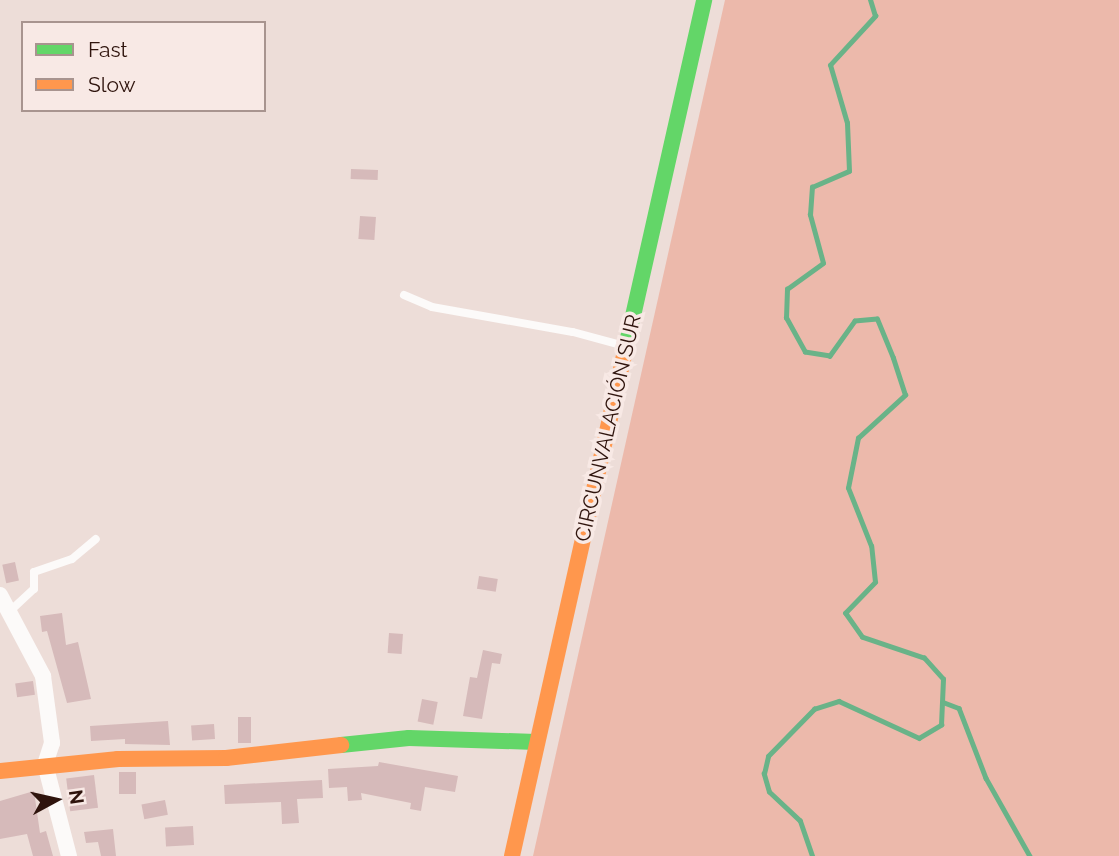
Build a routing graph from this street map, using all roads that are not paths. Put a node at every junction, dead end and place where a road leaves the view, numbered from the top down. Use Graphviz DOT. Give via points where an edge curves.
graph roads {
  1 [pos="704,0"];
  2 [pos="404,295"];
  3 [pos="627,347"];
  4 [pos="96,539"];
  5 [pos="0,595"];
  6 [pos="9,612"];
  7 [pos="536,742"];
  8 [pos="46,764"];
  9 [pos="0,771"];
  10 [pos="69,856"];
  11 [pos="512,856"];
  1 -- 3 [label="main road, CIRCUNVALACIÓN SUR"];
  2 -- 3 [label="lane" via="432,307 573,331"];
  3 -- 7 [label="main road, CIRCUNVALACIÓN SUR"];
  4 -- 6 [label="lane" via="72,559 34,572 34,589"];
  5 -- 6 [label="street"];
  6 -- 8 [label="street" via="43,676 52,743"];
  7 -- 8 [label="main road" via="409,738 226,758"];
  7 -- 11 [label="main road, CIRCUNVALACIÓN SUR"];
  8 -- 9 [label="main road"];
  8 -- 10 [label="street"];
}
